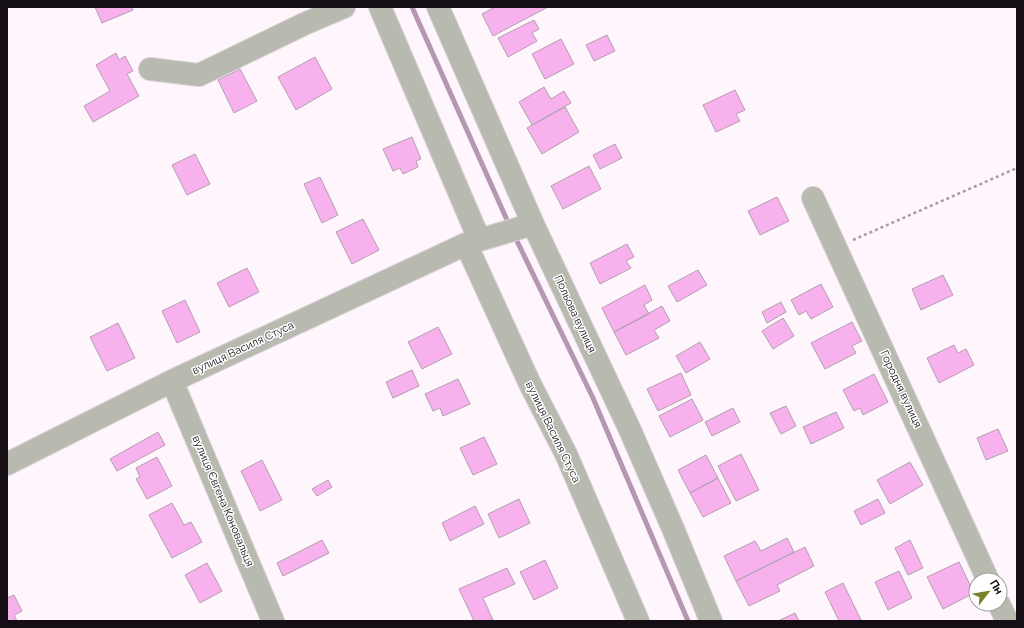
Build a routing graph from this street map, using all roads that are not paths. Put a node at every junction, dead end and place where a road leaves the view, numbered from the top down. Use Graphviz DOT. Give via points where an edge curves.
graph roads {
  1 [pos="344,7"];
  2 [pos="380,7"];
  3 [pos="438,7"];
  4 [pos="150,69"];
  5 [pos="813,198"];
  6 [pos="533,224"];
  7 [pos="472,241"];
  8 [pos="172,381"];
  9 [pos="7,464"];
  10 [pos="984,572"];
  11 [pos="273,621"];
  12 [pos="638,621"];
  13 [pos="711,621"];
  1 -- 4 [label="street" via="200,75"];
  2 -- 7 [label="street, вулиця Василя Стуса"];
  3 -- 6 [label="street, Польова вулиця"];
  5 -- 10 [label="street, Городня вулиця"];
  6 -- 7 [label="street, вулиця Василя Стуса"];
  6 -- 13 [label="street, Польова вулиця" via="630,430"];
  7 -- 8 [label="street, вулиця Василя Стуса"];
  7 -- 12 [label="street, вулиця Василя Стуса" via="530,384 566,454"];
  8 -- 9 [label="street, вулиця Василя Стуса"];
  8 -- 11 [label="street, вулиця Євгена Коновальця"];
}
